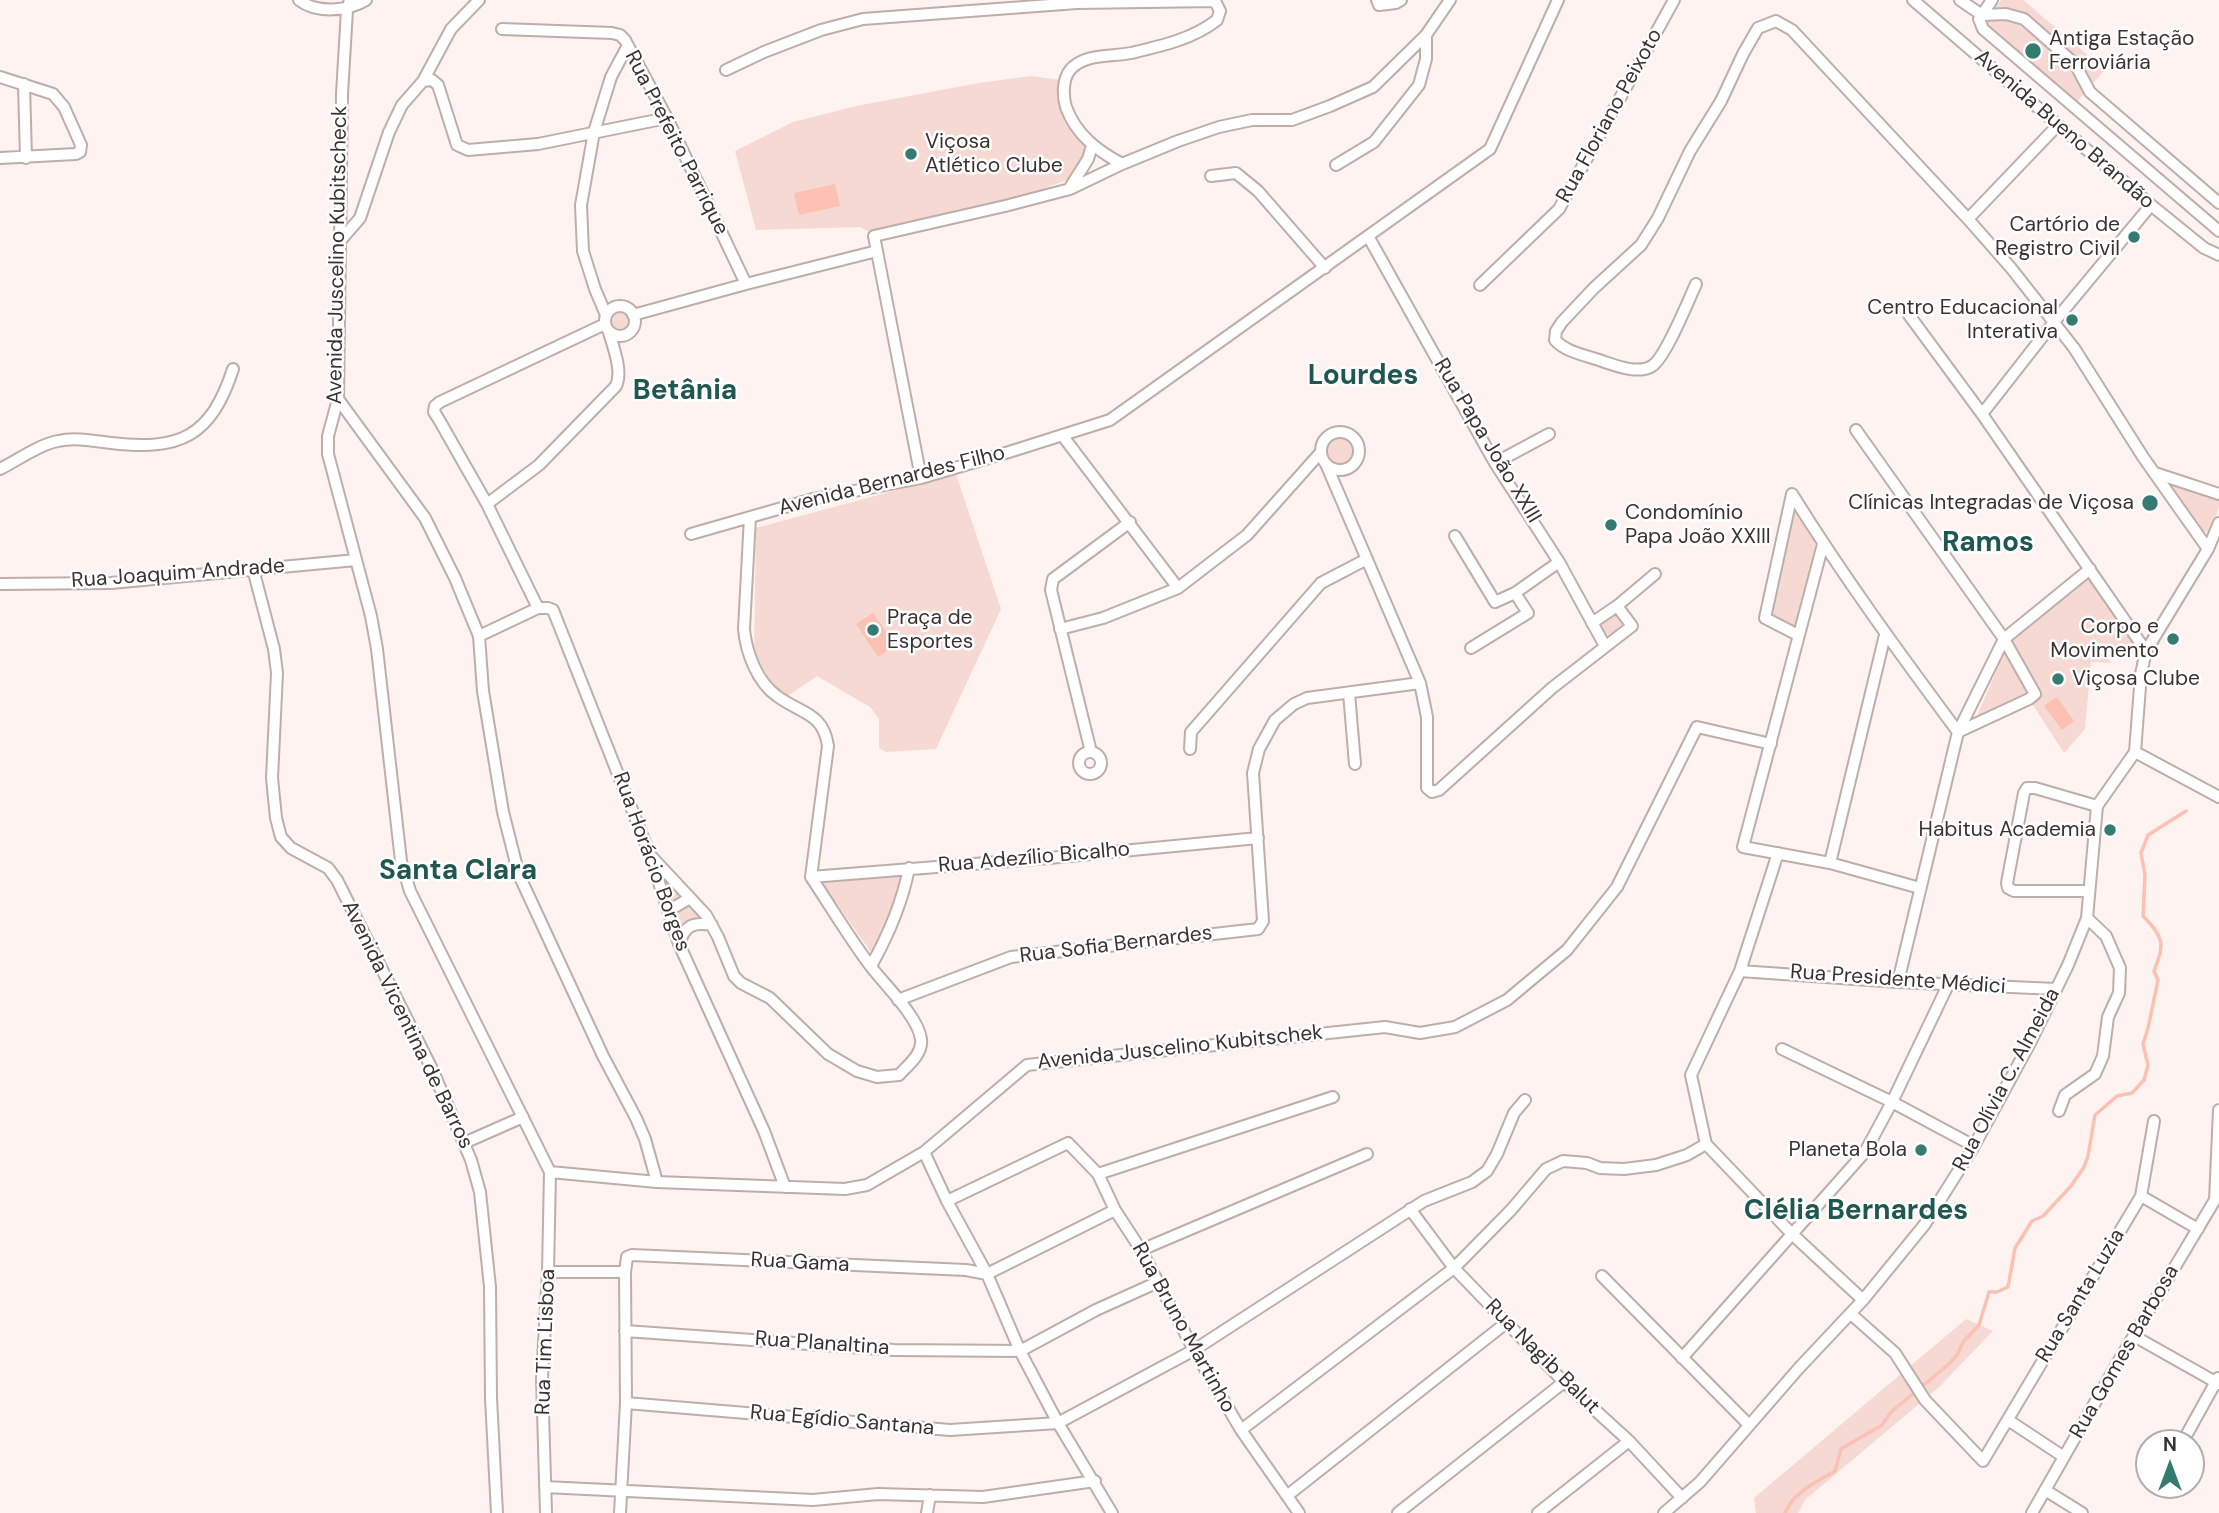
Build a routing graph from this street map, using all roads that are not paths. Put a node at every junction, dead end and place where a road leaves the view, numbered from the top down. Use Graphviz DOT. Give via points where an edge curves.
graph roads {
  1 [pos="299,0"];
  2 [pos="366,0"];
  3 [pos="479,0"];
  4 [pos="1214,0"];
  5 [pos="1377,0"];
  6 [pos="1401,0"];
  7 [pos="1450,0"];
  8 [pos="1558,0"];
  9 [pos="1674,0"];
  10 [pos="1913,0"];
  11 [pos="1960,0"];
  12 [pos="1992,0"];
  13 [pos="348,5"];
  14 [pos="1982,15"];
  15 [pos="502,29"];
  16 [pos="1426,35"];
  17 [pos="627,47"];
  18 [pos="726,71"];
  19 [pos="0,77"];
  20 [pos="423,80"];
  21 [pos="24,84"];
  22 [pos="667,118"];
  23 [pos="2057,125"];
  24 [pos="594,132"];
  25 [pos="1092,146"];
  26 [pos="0,158"];
  27 [pos="26,158"];
  28 [pos="1122,164"];
  29 [pos="1336,165"];
  30 [pos="1211,176"];
  31 [pos="1070,189"];
  32 [pos="2219,203"];
  33 [pos="2151,205"];
  34 [pos="1968,219"];
  35 [pos="2219,231"];
  36 [pos="1368,236"];
  37 [pos="341,240"];
  38 [pos="877,251"];
  39 [pos="2219,255"];
  40 [pos="1325,268"];
  41 [pos="746,284"];
  42 [pos="1696,284"];
  43 [pos="1480,285"];
  44 [pos="633,315"];
  45 [pos="1909,315"];
  46 [pos="2054,322"];
  47 [pos="607,324"];
  48 [pos="233,369"];
  49 [pos="338,398"];
  50 [pos="1982,414"];
  51 [pos="1856,430"];
  52 [pos="1549,434"];
  53 [pos="1062,435"];
  54 [pos="1321,452"];
  55 [pos="1495,463"];
  56 [pos="1326,464"];
  57 [pos="0,469"];
  58 [pos="2154,473"];
  59 [pos="921,478"];
  60 [pos="2219,494"];
  61 [pos="487,504"];
  62 [pos="750,517"];
  63 [pos="1130,522"];
  64 [pos="2219,523"];
  65 [pos="691,534"];
  66 [pos="1455,536"];
  67 [pos="1823,544"];
  68 [pos="2208,549"];
  69 [pos="1367,559"];
  70 [pos="356,560"];
  71 [pos="1559,562"];
  72 [pos="253,569"];
  73 [pos="2090,569"];
  74 [pos="1655,574"];
  75 [pos="0,583"];
  76 [pos="1178,588"];
  77 [pos="1515,593"];
  78 [pos="1618,606"];
  79 [pos="538,608"];
  80 [pos="1592,623"];
  81 [pos="1060,629"];
  82 [pos="1798,635"];
  83 [pos="1885,635"];
  84 [pos="479,636"];
  85 [pos="2004,639"];
  86 [pos="1605,646"];
  87 [pos="1471,648"];
  88 [pos="2146,651"];
  89 [pos="1420,683"];
  90 [pos="1349,693"];
  91 [pos="1958,732"];
  92 [pos="1771,744"];
  93 [pos="1190,748"];
  94 [pos="1091,752"];
  95 [pos="2135,752"];
  96 [pos="1355,764"];
  97 [pos="2219,797"];
  98 [pos="2098,806"];
  99 [pos="1258,838"];
  100 [pos="1778,853"];
  101 [pos="650,855"];
  102 [pos="1830,863"];
  103 [pos="909,868"];
  104 [pos="811,877"];
  105 [pos="1920,888"];
  106 [pos="2089,891"];
  107 [pos="690,898"];
  108 [pos="668,911"];
  109 [pos="2087,918"];
  110 [pos="712,925"];
  111 [pos="679,944"];
  112 [pos="871,966"];
  113 [pos="1740,971"];
  114 [pos="1898,982"];
  115 [pos="1948,985"];
  116 [pos="2056,989"];
  117 [pos="898,999"];
  118 [pos="1782,1049"];
  119 [pos="1333,1097"];
  120 [pos="1525,1100"];
  121 [pos="1892,1102"];
  122 [pos="2219,1110"];
  123 [pos="2059,1111"];
  124 [pos="523,1117"];
  125 [pos="2154,1121"];
  126 [pos="464,1143"];
  127 [pos="1706,1144"];
  128 [pos="1975,1146"];
  129 [pos="924,1152"];
  130 [pos="1367,1154"];
  131 [pos="550,1172"];
  132 [pos="1098,1174"];
  133 [pos="657,1182"];
  134 [pos="785,1187"];
  135 [pos="2141,1196"];
  136 [pos="2217,1196"];
  137 [pos="947,1201"];
  138 [pos="1410,1209"];
  139 [pos="1115,1210"];
  140 [pos="2198,1229"];
  141 [pos="1792,1234"];
  142 [pos="1141,1250"];
  143 [pos="1454,1268"];
  144 [pos="548,1272"];
  145 [pos="625,1272"];
  146 [pos="987,1274"];
  147 [pos="1602,1276"];
  148 [pos="1158,1282"];
  149 [pos="1863,1300"];
  150 [pos="1850,1314"];
  151 [pos="1506,1323"];
  152 [pos="625,1331"];
  153 [pos="2134,1336"];
  154 [pos="1194,1350"];
  155 [pos="1020,1351"];
  156 [pos="1682,1358"];
  157 [pos="2218,1381"];
  158 [pos="1564,1382"];
  159 [pos="626,1403"];
  160 [pos="2008,1420"];
  161 [pos="1058,1423"];
  162 [pos="1749,1425"];
  163 [pos="2190,1429"];
  164 [pos="1241,1430"];
  165 [pos="1629,1441"];
  166 [pos="2064,1457"];
  167 [pos="1095,1481"];
  168 [pos="545,1487"];
  169 [pos="621,1490"];
  170 [pos="2045,1490"];
  171 [pos="930,1495"];
  172 [pos="1288,1495"];
  173 [pos="1682,1497"];
  174 [pos="813,1500"];
  175 [pos="497,1513"];
  176 [pos="546,1513"];
  177 [pos="620,1513"];
  178 [pos="814,1513"];
  179 [pos="927,1513"];
  180 [pos="1112,1513"];
  181 [pos="1299,1513"];
  182 [pos="1398,1513"];
  183 [pos="1538,1513"];
  184 [pos="1664,1513"];
  185 [pos="2032,1513"];
  186 [pos="2082,1513"];
  1 -- 13 [label="street" via="314,7"];
  2 -- 13 [label="street"];
  3 -- 20 [label="street" via="452,29"];
  4 -- 18 [label="street" via="1077,3 863,19 821,30"];
  4 -- 25 [label="street" via="1220,11 1217,20 1189,37 1130,53 1089,58 1070,70 1065,81 1067,109"];
  5 -- 6 [label="street" via="1379,5"];
  7 -- 16 [label="street"];
  8 -- 36 [label="street, Avenida Bernardes Filho" via="1490,149"];
  9 -- 43 [label="street, Rua Floriano Peixoto" via="1559,209"];
  10 -- 23 [label="street, Avenida Bueno Brandão"];
  11 -- 14 [label="street"];
  12 -- 14 [label="street"];
  13 -- 37 [label="street, Avenida Juscelino Kubitscheck"];
  14 -- 32 [label="street" via="2024,19 2075,64 2090,92"];
  14 -- 35 [label="street" via="1979,23 1983,29"];
  15 -- 17 [label="street, Rua Prefeito Parrique" via="611,33 620,35"];
  16 -- 28 [label="street" via="1373,87 1330,106 1292,120 1252,120 1219,127"];
  16 -- 29 [label="street" via="1419,85 1374,142"];
  17 -- 22 [label="street, Rua Prefeito Parrique"];
  17 -- 24 [label="street" via="611,77"];
  19 -- 21 [label="street"];
  20 -- 24 [label="street" via="438,85 457,145 467,150 538,144"];
  20 -- 37 [label="street" via="402,105 360,218"];
  21 -- 27 [label="street"];
  21 -- 27 [label="street" via="53,94 81,145 76,154"];
  22 -- 24 [label="street"];
  22 -- 41 [label="street, Rua Prefeito Parrique"];
  23 -- 33 [label="street, Avenida Bueno Brandão"];
  23 -- 34 [label="street"];
  24 -- 47 [label="street" via="581,227 583,251"];
  25 -- 28 [label="street"];
  25 -- 31 [label="street"];
  26 -- 27 [label="street"];
  28 -- 31 [label="street"];
  30 -- 40 [label="street" via="1236,173 1258,191"];
  31 -- 38 [label="street" via="874,236"];
  33 -- 39 [label="street, Avenida Bueno Brandão"];
  33 -- 46 [label="street"];
  34 -- 42 [label="street" via="1792,30 1776,21 1758,28 1641,245 1594,288 1556,331 1555,340 1561,347 1620,367 1652,367"];
  34 -- 46 [label="street"];
  36 -- 40 [label="street, Avenida Bernardes Filho"];
  36 -- 55 [label="street, Rua Papa João XXIII"];
  37 -- 49 [label="street, Avenida Juscelino Kubitscheck"];
  38 -- 41 [label="street"];
  38 -- 59 [label="street"];
  40 -- 53 [label="street, Avenida Bernardes Filho" via="1110,420"];
  41 -- 44 [label="street"];
  44 -- 47 [label="street" via="622,307 613,308"];
  44 -- 47 [label="street" via="634,323 626,334 617,336"];
  45 -- 50 [label="street"];
  46 -- 50 [label="street"];
  46 -- 58 [label="street"];
  47 -- 61 [label="street" via="618,372 616,386 539,465"];
  47 -- 61 [label="street" via="435,406 434,412"];
  48 -- 57 [label="street" via="216,410 198,429 176,442 155,446 57,441"];
  49 -- 70 [label="street, Avenida Juscelino Kubitscheck" via="328,454"];
  49 -- 84 [label="street" via="425,518"];
  50 -- 73 [label="street"];
  51 -- 85 [label="street"];
  52 -- 55 [label="street"];
  53 -- 59 [label="street, Avenida Bernardes Filho"];
  53 -- 63 [label="street"];
  54 -- 56 [label="street"];
  54 -- 56 [label="street" via="1325,440 1335,433 1348,434 1357,443 1358,456 1350,466 1338,469"];
  54 -- 76 [label="street" via="1248,535"];
  55 -- 71 [label="street, Rua Papa João XXIII"];
  56 -- 69 [label="street"];
  58 -- 60 [label="street"];
  58 -- 68 [label="street"];
  59 -- 62 [label="street, Avenida Bernardes Filho" via="813,499"];
  61 -- 79 [label="street"];
  62 -- 65 [label="street, Avenida Bernardes Filho"];
  62 -- 104 [label="street" via="746,647 774,695 817,719 826,732"];
  63 -- 76 [label="street"];
  63 -- 81 [label="street" via="1054,579 1051,590"];
  64 -- 68 [label="street"];
  66 -- 77 [label="street" via="1495,603"];
  67 -- 82 [label="street"];
  67 -- 82 [label="street" via="1792,494 1765,618"];
  67 -- 83 [label="street"];
  68 -- 88 [label="street"];
  69 -- 89 [label="street"];
  69 -- 93 [label="street" via="1321,583 1191,732"];
  70 -- 72 [label="street, Rua Joaquim Andrade"];
  70 -- 124 [label="street, Avenida Juscelino Kubitscheck" via="377,649 401,861 410,891"];
  71 -- 77 [label="street"];
  71 -- 80 [label="street, Rua Papa João XXIII"];
  72 -- 75 [label="street, Rua Joaquim Andrade" via="111,583"];
  72 -- 126 [label="street, Avenida Vicentina de Barros" via="278,673 272,778 281,837 291,848 328,868 337,880"];
  73 -- 85 [label="street"];
  73 -- 88 [label="street"];
  74 -- 78 [label="street"];
  76 -- 81 [label="street" via="1103,618"];
  77 -- 87 [label="street" via="1528,613"];
  78 -- 80 [label="street"];
  78 -- 86 [label="street" via="1632,626"];
  79 -- 84 [label="street"];
  79 -- 101 [label="street, Rua Horácio Borges" via="553,610"];
  80 -- 86 [label="street, Rua Papa João XXIII"];
  81 -- 94 [label="street"];
  82 -- 92 [label="street"];
  83 -- 91 [label="street"];
  83 -- 102 [label="street"];
  84 -- 133 [label="street" via="500,798 519,874 636,1118"];
  85 -- 91 [label="street"];
  85 -- 91 [label="street" via="2036,695"];
  86 -- 89 [label="street" via="1432,792 1427,788 1427,717"];
  88 -- 95 [label="street"];
  89 -- 90 [label="street"];
  90 -- 96 [label="street"];
  90 -- 99 [label="street" via="1307,698 1285,710 1269,729 1253,773"];
  91 -- 105 [label="street"];
  92 -- 100 [label="street" via="1743,847"];
  92 -- 129 [label="street, Avenida Juscelino Kubitschek" via="1697,727 1617,887 1567,950 1507,1000 1455,1027 1420,1033 1385,1027 1027,1065"];
  95 -- 97 [label="street"];
  95 -- 98 [label="street"];
  98 -- 106 [label="street, Rua Olívia C. Almeida"];
  98 -- 106 [label="street" via="2027,788 2007,883 2014,891"];
  99 -- 103 [label="street, Rua Adezílio Bicalho"];
  99 -- 117 [label="street, Rua Sofia Bernardes" via="1263,921 1258,929 1012,957"];
  100 -- 102 [label="street"];
  100 -- 113 [label="street"];
  101 -- 107 [label="street"];
  101 -- 108 [label="street, Rua Horácio Borges"];
  102 -- 105 [label="street"];
  103 -- 104 [label="street, Rua Adezílio Bicalho"];
  103 -- 112 [label="street" via="891,930"];
  104 -- 112 [label="street"];
  105 -- 114 [label="street"];
  106 -- 109 [label="street, Rua Olívia C. Almeida"];
  107 -- 108 [label="street"];
  107 -- 110 [label="street"];
  108 -- 111 [label="street, Rua Horácio Borges"];
  109 -- 116 [label="street, Rua Olívia C. Almeida"];
  109 -- 123 [label="street" via="2106,936 2120,968 2119,993 2108,1017 2104,1056 2095,1074 2065,1096"];
  110 -- 111 [label="street" via="690,924"];
  110 -- 117 [label="street" via="734,976 770,998 828,1054 857,1072 877,1077 899,1075 921,1047 921,1037"];
  111 -- 134 [label="street, Rua Horácio Borges"];
  112 -- 117 [label="street"];
  113 -- 114 [label="street, Rua Presidente Médici"];
  113 -- 127 [label="street" via="1691,1075"];
  114 -- 115 [label="street, Rua Presidente Médici"];
  115 -- 116 [label="street, Rua Presidente Médici"];
  115 -- 121 [label="street"];
  116 -- 128 [label="street, Rua Olívia C. Almeida"];
  118 -- 121 [label="street"];
  119 -- 132 [label="street"];
  120 -- 138 [label="street" via="1486,1171 1472,1182"];
  121 -- 128 [label="street"];
  121 -- 141 [label="street" via="1865,1152"];
  122 -- 136 [label="street"];
  124 -- 126 [label="street"];
  124 -- 131 [label="street, Avenida Juscelino Kubitscheck"];
  125 -- 135 [label="street, Rua Santa Luzia"];
  126 -- 175 [label="street, Avenida Vicentina de Barros" via="480,1192 485,1229"];
  127 -- 141 [label="street"];
  127 -- 143 [label="street" via="1656,1165 1600,1168 1563,1161 1546,1169"];
  128 -- 149 [label="street, Rua Olívia C. Almeida" via="1926,1224"];
  129 -- 134 [label="street, Avenida Juscelino Kubitschek" via="867,1185"];
  129 -- 137 [label="street"];
  130 -- 142 [label="street"];
  131 -- 133 [label="street, Avenida Juscelino Kubitschek"];
  131 -- 144 [label="street, Rua Tim Lisboa"];
  132 -- 137 [label="street, Rua Bruno Martinho" via="1068,1143"];
  132 -- 139 [label="street, Rua Bruno Martinho"];
  133 -- 134 [label="street, Avenida Juscelino Kubitschek"];
  135 -- 140 [label="street"];
  135 -- 160 [label="street, Rua Santa Luzia"];
  136 -- 140 [label="street, Rua Gomes Barbosa"];
  137 -- 146 [label="street"];
  138 -- 143 [label="street, Rua Nagib Balut"];
  138 -- 154 [label="street"];
  139 -- 142 [label="street, Rua Bruno Martinho"];
  139 -- 146 [label="street"];
  140 -- 153 [label="street, Rua Gomes Barbosa"];
  141 -- 149 [label="street"];
  141 -- 156 [label="street"];
  142 -- 148 [label="street, Rua Bruno Martinho"];
  143 -- 151 [label="street, Rua Nagib Balut"];
  143 -- 164 [label="street"];
  144 -- 145 [label="street"];
  144 -- 168 [label="street, Rua Tim Lisboa" via="542,1378"];
  145 -- 146 [label="street, Rua Gama" via="627,1257 632,1255"];
  145 -- 152 [label="street"];
  146 -- 155 [label="street"];
  147 -- 156 [label="street"];
  148 -- 154 [label="street, Rua Bruno Martinho"];
  148 -- 155 [label="street"];
  149 -- 150 [label="street, Rua Olívia C. Almeida"];
  150 -- 160 [label="street, Rua Santa Luzia" via="1895,1353 1925,1400 1983,1461"];
  150 -- 162 [label="street, Rua Olívia C. Almeida"];
  151 -- 158 [label="street, Rua Nagib Balut"];
  151 -- 172 [label="street"];
  152 -- 155 [label="street, Rua Planaltina" via="894,1350"];
  152 -- 159 [label="street"];
  153 -- 157 [label="street"];
  153 -- 166 [label="street, Rua Gomes Barbosa"];
  154 -- 161 [label="street"];
  154 -- 164 [label="street, Rua Bruno Martinho"];
  155 -- 161 [label="street"];
  156 -- 162 [label="street"];
  157 -- 163 [label="street"];
  158 -- 165 [label="street, Rua Nagib Balut"];
  158 -- 182 [label="street"];
  159 -- 161 [label="street, Rua Egídio Santana" via="950,1430"];
  159 -- 169 [label="street"];
  160 -- 166 [label="street"];
  161 -- 167 [label="street"];
  162 -- 173 [label="street, Rua Olívia C. Almeida"];
  164 -- 172 [label="street, Rua Bruno Martinho"];
  165 -- 173 [label="street, Rua Nagib Balut"];
  165 -- 183 [label="street"];
  166 -- 170 [label="street, Rua Gomes Barbosa"];
  167 -- 171 [label="street" via="983,1497"];
  167 -- 180 [label="street"];
  168 -- 169 [label="street"];
  168 -- 176 [label="street, Rua Tim Lisboa"];
  169 -- 174 [label="street"];
  169 -- 177 [label="street"];
  170 -- 185 [label="street, Rua Gomes Barbosa"];
  170 -- 186 [label="street"];
  171 -- 174 [label="street"];
  171 -- 179 [label="street"];
  172 -- 181 [label="street, Rua Bruno Martinho"];
  173 -- 184 [label="street, Rua Olívia C. Almeida"];
  174 -- 178 [label="street"];
}
